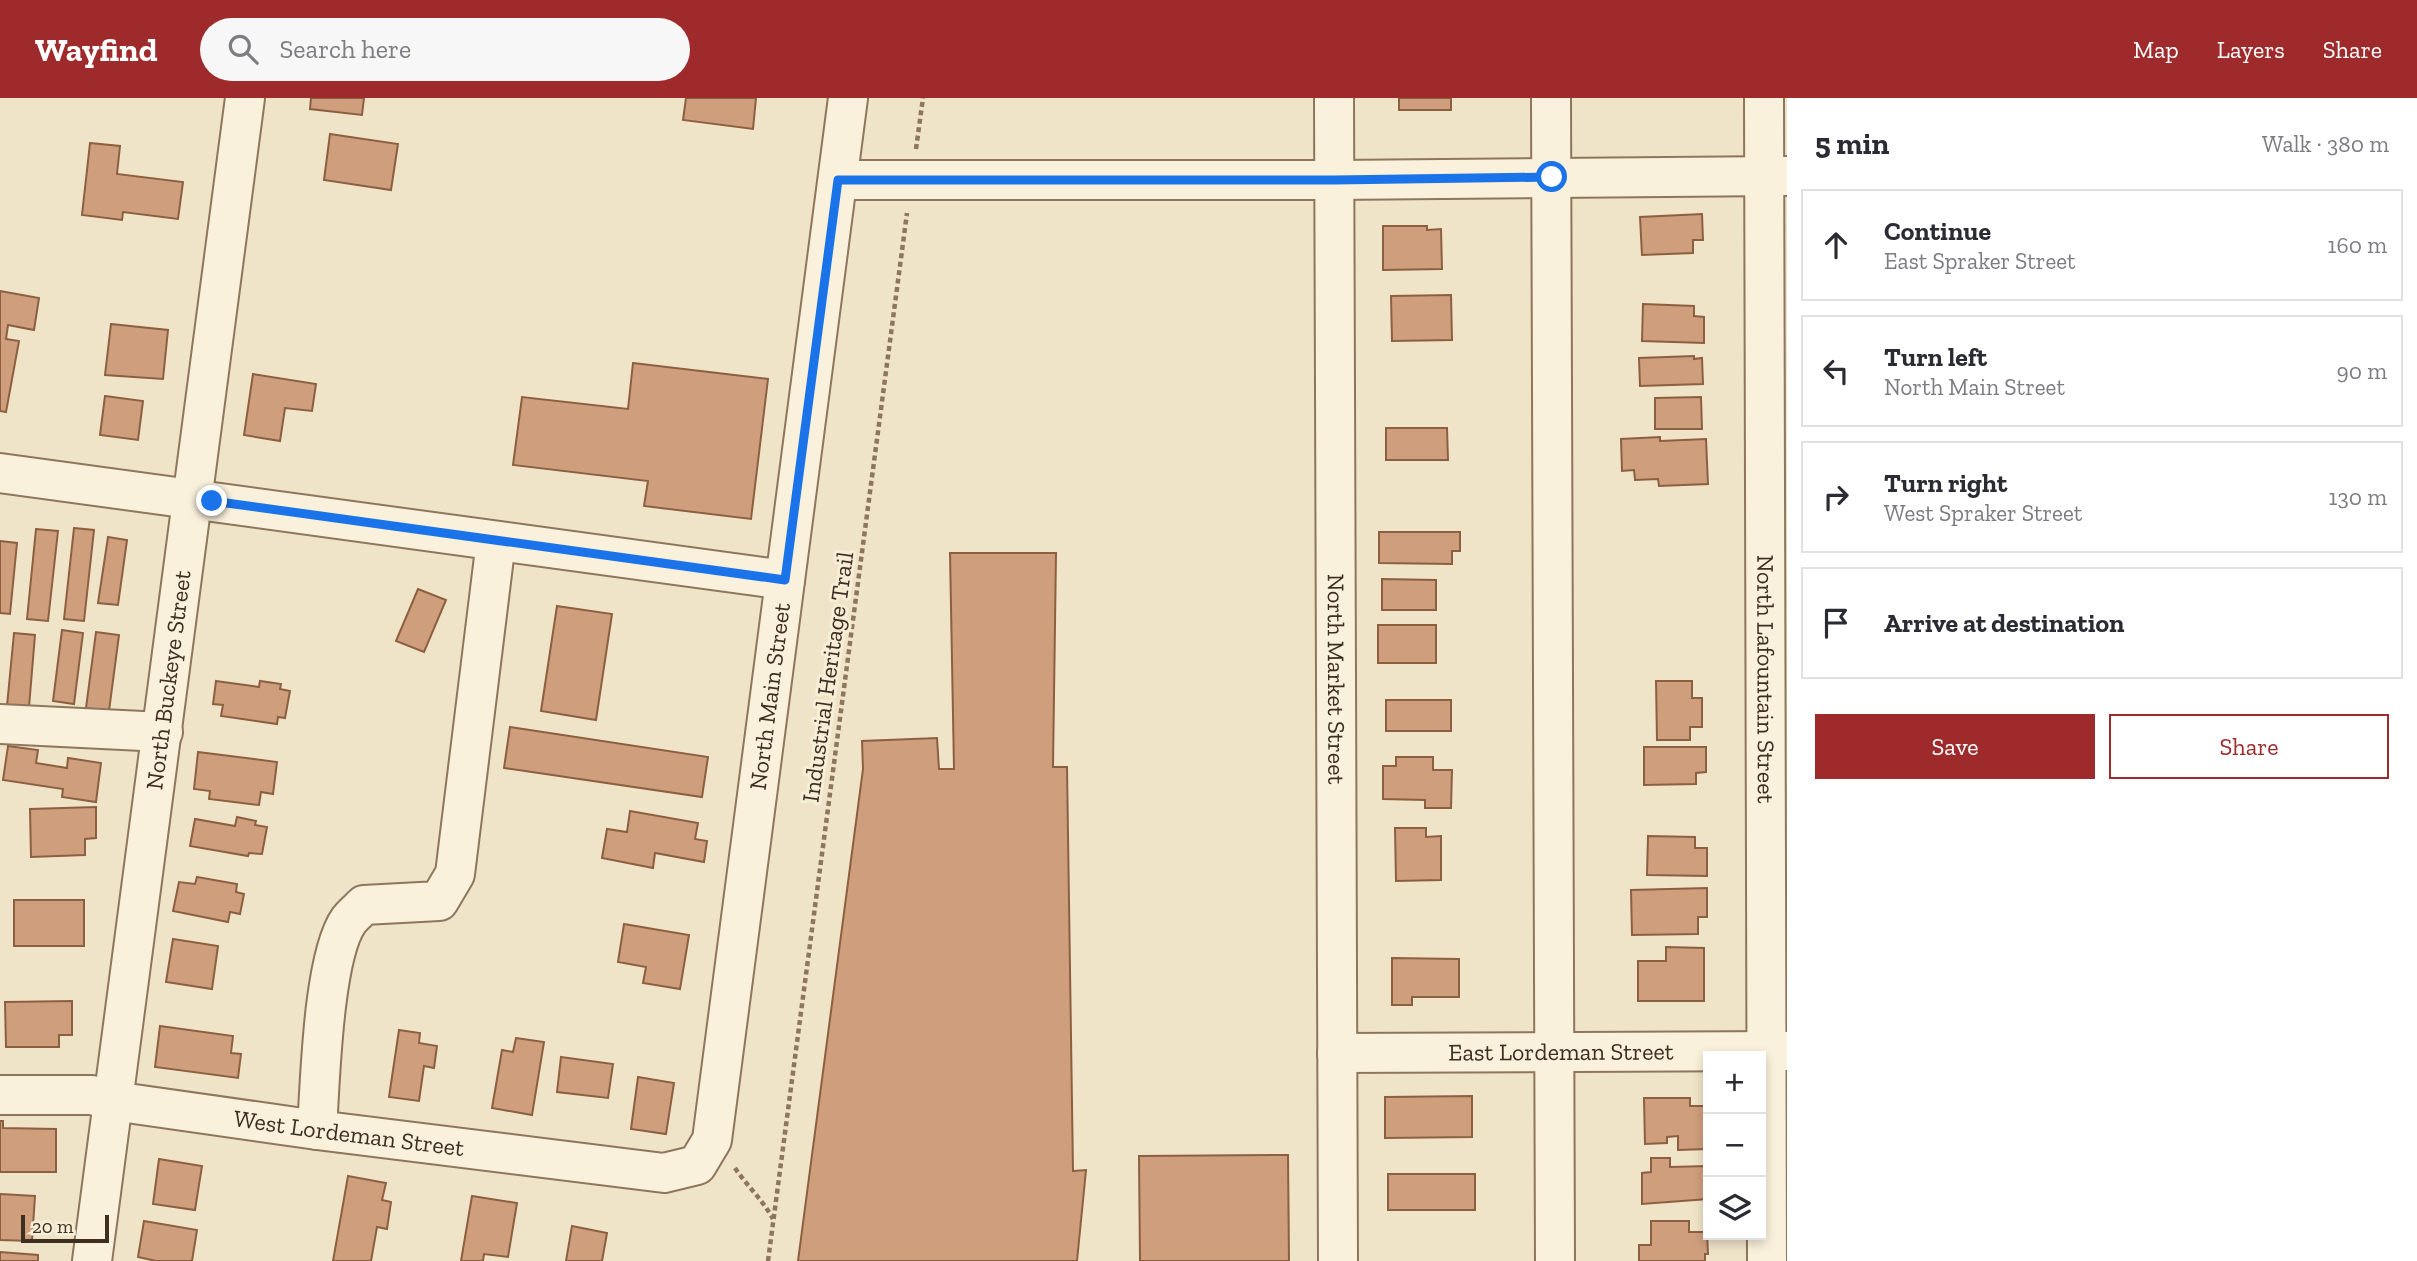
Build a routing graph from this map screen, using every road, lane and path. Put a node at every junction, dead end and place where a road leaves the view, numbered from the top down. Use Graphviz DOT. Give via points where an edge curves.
graph roads {
  1 [pos="245,98"];
  2 [pos="848,98"];
  3 [pos="923,98"];
  4 [pos="1334,98"];
  5 [pos="1551,98"];
  6 [pos="1764,98"];
  7 [pos="1775,176"];
  8 [pos="1552,177"];
  9 [pos="838,180"];
  10 [pos="1334,180"];
  11 [pos="912,181"];
  12 [pos="0,473"];
  13 [pos="193,499"];
  14 [pos="496,541"];
  15 [pos="785,580"];
  16 [pos="0,724"];
  17 [pos="163,732"];
  18 [pos="1777,1051"];
  19 [pos="1555,1052"];
  20 [pos="1337,1053"];
  21 [pos="0,1095"];
  22 [pos="113,1101"];
  23 [pos="317,1130"];
  24 [pos="704,1153"];
  25 [pos="774,1220"];
  26 [pos="92,1261"];
  27 [pos="768,1261"];
  28 [pos="1338,1261"];
  29 [pos="1555,1261"];
  30 [pos="1767,1261"];
  1 -- 13 [label="street, North Buckeye Street"];
  2 -- 9 [label="street, North Main Street"];
  3 -- 11 [label="path, Industrial Heritage Trail"];
  4 -- 10 [label="street, North Market Street"];
  5 -- 8 [label="street"];
  6 -- 7 [label="street, North Lafountain Street"];
  7 -- 8 [label="street"];
  7 -- 18 [label="street, North Lafountain Street"];
  8 -- 10 [label="street"];
  8 -- 19 [label="street"];
  9 -- 11 [label="street"];
  9 -- 15 [label="street, North Main Street"];
  10 -- 11 [label="street"];
  10 -- 20 [label="street, North Market Street"];
  11 -- 25 [label="path, Industrial Heritage Trail"];
  12 -- 13 [label="street"];
  13 -- 14 [label="street"];
  13 -- 17 [label="street, North Buckeye Street"];
  14 -- 15 [label="street"];
  14 -- 23 [label="street" via="455,874 439,901 364,905 348,921 336,949 328,995"];
  15 -- 24 [label="street, North Main Street"];
  16 -- 17 [label="street"];
  17 -- 22 [label="street, North Buckeye Street"];
  18 -- 19 [label="street, East Lordeman Street"];
  18 -- 30 [label="street, North Lafountain Street"];
  19 -- 20 [label="street, East Lordeman Street"];
  19 -- 29 [label="street"];
  20 -- 28 [label="street, North Market Street"];
  21 -- 22 [label="street, West Lordeman Street" via="92,1095"];
  22 -- 23 [label="street, West Lordeman Street"];
  22 -- 26 [label="street, North Buckeye Street"];
  23 -- 24 [label="street, West Lordeman Street" via="664,1173"];
  24 -- 25 [label="path" via="749,1187"];
  25 -- 27 [label="path, Industrial Heritage Trail"];
}
